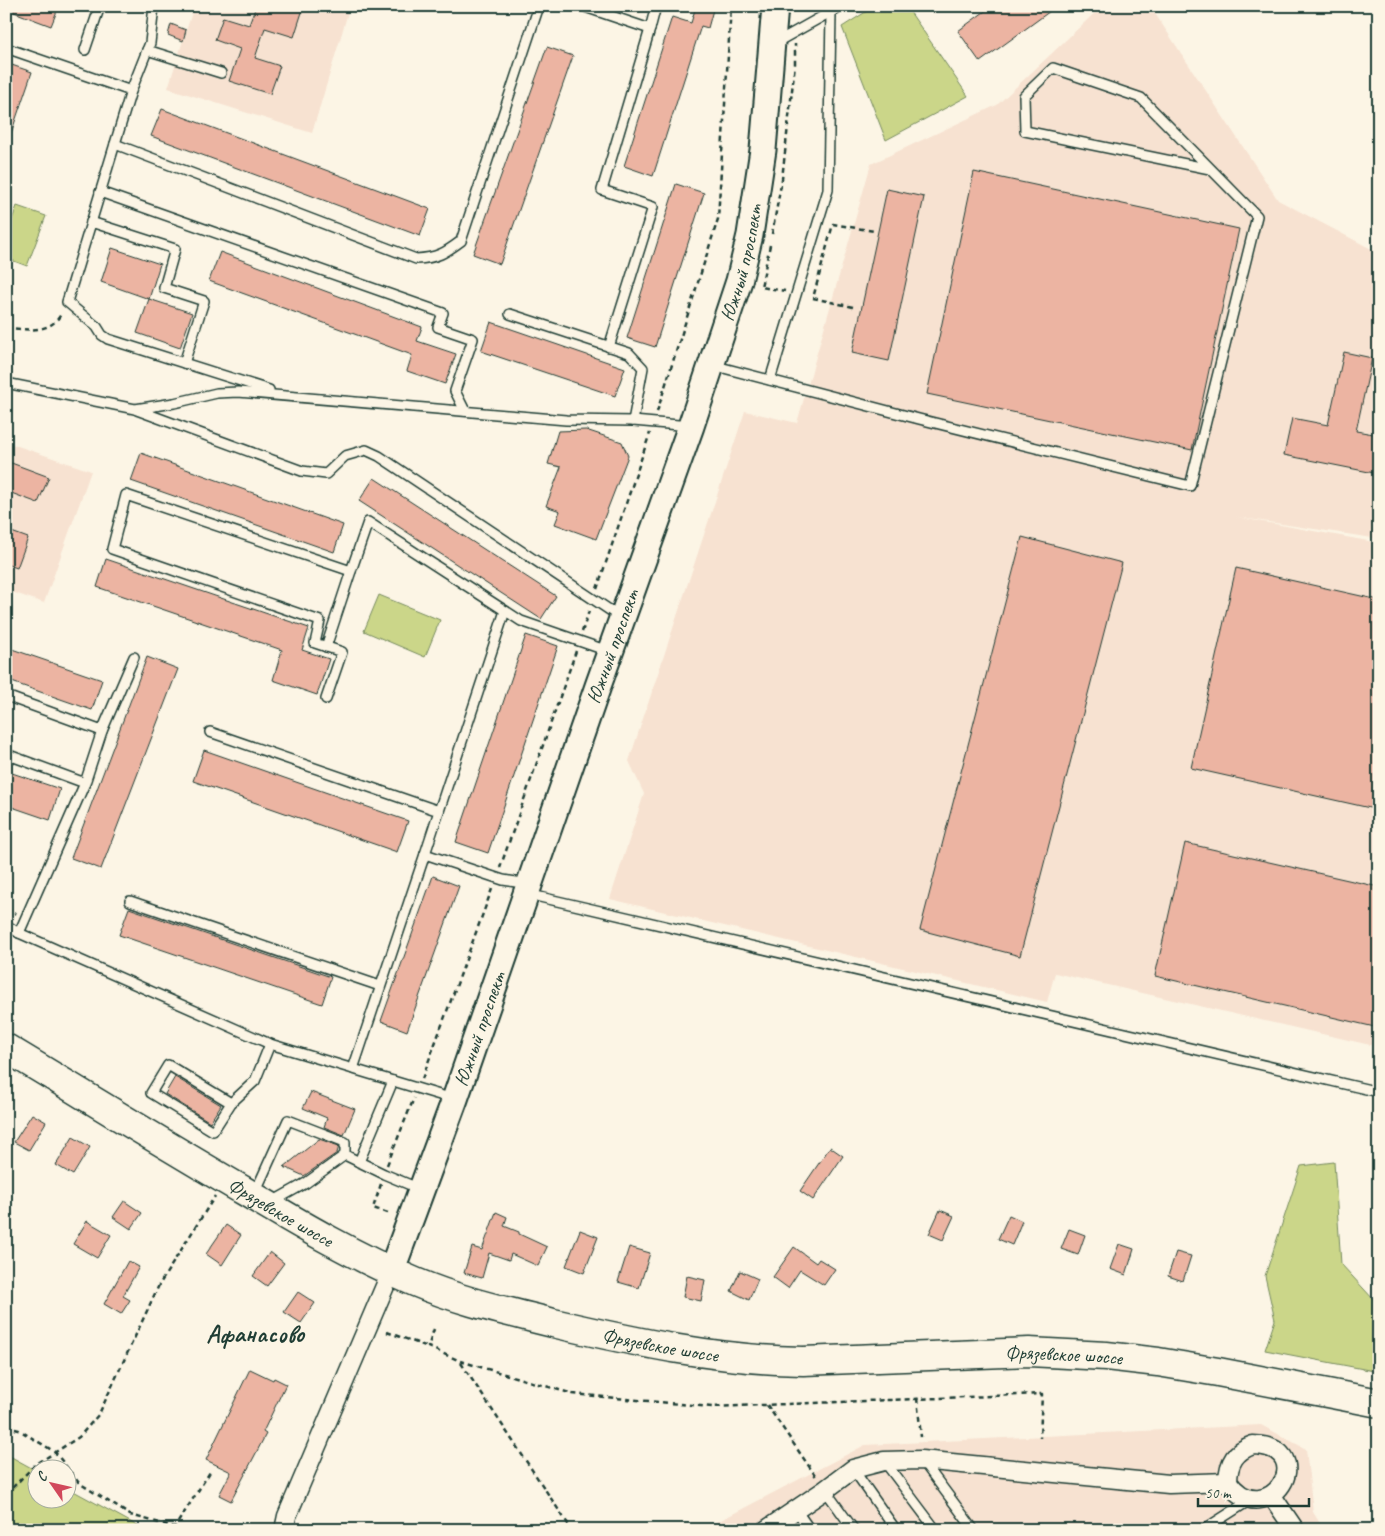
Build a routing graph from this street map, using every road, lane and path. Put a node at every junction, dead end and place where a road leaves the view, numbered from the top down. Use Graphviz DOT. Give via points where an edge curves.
graph roads {
  1 [pos="100,6"];
  2 [pos="154,6"];
  3 [pos="539,6"];
  4 [pos="582,6"];
  5 [pos="656,6"];
  6 [pos="731,6"];
  7 [pos="775,6"];
  8 [pos="841,6"];
  9 [pos="831,13"];
  10 [pos="650,29"];
  11 [pos="795,32"];
  12 [pos="773,45"];
  13 [pos="6,48"];
  14 [pos="85,50"];
  15 [pos="147,50"];
  16 [pos="221,73"];
  17 [pos="131,91"];
  18 [pos="115,144"];
  19 [pos="1210,168"];
  20 [pos="100,192"];
  21 [pos="91,222"];
  22 [pos="874,231"];
  23 [pos="796,294"];
  24 [pos="813,298"];
  25 [pos="67,302"];
  26 [pos="853,307"];
  27 [pos="510,314"];
  28 [pos="6,328"];
  29 [pos="609,347"];
  30 [pos="184,363"];
  31 [pos="712,365"];
  32 [pos="770,380"];
  33 [pos="6,383"];
  34 [pos="284,395"];
  35 [pos="135,409"];
  36 [pos="465,411"];
  37 [pos="633,421"];
  38 [pos="654,423"];
  39 [pos="691,426"];
  40 [pos="351,571"];
  41 [pos="593,599"];
  42 [pos="506,611"];
  43 [pos="622,619"];
  44 [pos="579,641"];
  45 [pos="326,647"];
  46 [pos="611,652"];
  47 [pos="134,657"];
  48 [pos="6,696"];
  49 [pos="326,699"];
  50 [pos="102,731"];
  51 [pos="210,732"];
  52 [pos="6,754"];
  53 [pos="85,783"];
  54 [pos="439,811"];
  55 [pos="424,854"];
  56 [pos="496,878"];
  57 [pos="527,889"];
  58 [pos="130,901"];
  59 [pos="6,926"];
  60 [pos="19,933"];
  61 [pos="380,986"];
  62 [pos="270,1044"];
  63 [pos="6,1048"];
  64 [pos="353,1069"];
  65 [pos="394,1081"];
  66 [pos="418,1089"];
  67 [pos="1379,1092"];
  68 [pos="455,1099"];
  69 [pos="231,1103"];
  70 [pos="345,1154"];
  71 [pos="360,1162"];
  72 [pos="384,1174"];
  73 [pos="225,1180"];
  74 [pos="423,1190"];
  75 [pos="260,1201"];
  76 [pos="395,1216"];
  77 [pos="391,1272"];
  78 [pos="434,1329"];
  79 [pos="387,1332"];
  80 [pos="428,1347"];
  81 [pos="460,1361"];
  82 [pos="917,1398"];
  83 [pos="1379,1403"];
  84 [pos="767,1405"];
  85 [pos="6,1427"];
  86 [pos="921,1437"];
  87 [pos="1040,1438"];
  88 [pos="55,1452"];
  89 [pos="921,1460"];
  90 [pos="884,1462"];
  91 [pos="852,1469"];
  92 [pos="210,1472"];
  93 [pos="1228,1482"];
  94 [pos="826,1490"];
  95 [pos="6,1494"];
  96 [pos="1274,1499"];
  97 [pos="1247,1502"];
  98 [pos="796,1510"];
  99 [pos="176,1529"];
  100 [pos="284,1530"];
  101 [pos="572,1530"];
  102 [pos="766,1530"];
  103 [pos="810,1530"];
  104 [pos="854,1530"];
  105 [pos="896,1530"];
  106 [pos="936,1530"];
  107 [pos="974,1530"];
  108 [pos="1203,1530"];
  109 [pos="1295,1530"];
  1 -- 14 [label="lane"];
  2 -- 15 [label="lane"];
  3 -- 18 [label="lane" via="461,241 444,254 429,259 416,259"];
  4 -- 10 [label="lane"];
  5 -- 10 [label="lane"];
  6 -- 38 [label="path" via="718,220"];
  7 -- 12 [label="main road, Южный проспект"];
  8 -- 9 [label="lane"];
  9 -- 11 [label="lane"];
  9 -- 23 [label="lane" via="828,190"];
  10 -- 29 [label="lane" via="602,190 654,207"];
  11 -- 12 [label="lane"];
  11 -- 23 [label="path" via="795,64 782,180 761,287"];
  12 -- 31 [label="main road, Южный проспект" via="763,150 750,235"];
  13 -- 17 [label="lane"];
  15 -- 16 [label="lane"];
  15 -- 17 [label="lane"];
  17 -- 18 [label="lane"];
  18 -- 20 [label="lane"];
  19 -- 19 [label="lane" via="1141,98 1053,68 1024,96 1025,131"];
  19 -- 32 [label="lane" via="1257,216 1190,486"];
  20 -- 21 [label="lane"];
  20 -- 36 [label="lane" via="443,313 438,327 474,339 455,391"];
  21 -- 25 [label="lane"];
  21 -- 30 [label="lane" via="175,249 164,288 204,301"];
  22 -- 24 [label="path" via="833,224"];
  23 -- 24 [label="path"];
  23 -- 32 [label="lane"];
  24 -- 26 [label="path"];
  25 -- 28 [label="path" via="58,320 49,328"];
  25 -- 30 [label="lane" via="108,339"];
  27 -- 29 [label="lane"];
  29 -- 37 [label="lane" via="629,353 643,368"];
  30 -- 34 [label="lane"];
  31 -- 32 [label="lane"];
  31 -- 39 [label="main road, Южный проспект"];
  33 -- 35 [label="lane"];
  34 -- 35 [label="lane" via="216,393"];
  34 -- 36 [label="lane"];
  35 -- 41 [label="lane" via="302,471 326,474 345,456 366,450"];
  36 -- 37 [label="lane" via="566,420"];
  37 -- 38 [label="lane"];
  38 -- 39 [label="lane"];
  38 -- 41 [label="path"];
  39 -- 43 [label="main road, Южный проспект"];
  40 -- 42 [label="lane" via="368,522"];
  40 -- 45 [label="lane"];
  40 -- 45 [label="lane" via="126,496 112,548 320,621 315,643"];
  41 -- 43 [label="lane"];
  41 -- 44 [label="path"];
  42 -- 44 [label="lane" via="521,621"];
  42 -- 54 [label="lane"];
  43 -- 46 [label="main road, Южный проспект"];
  44 -- 46 [label="lane"];
  44 -- 56 [label="path"];
  45 -- 49 [label="lane" via="342,652"];
  46 -- 57 [label="main road, Южный проспект"];
  47 -- 50 [label="lane"];
  48 -- 50 [label="lane"];
  50 -- 53 [label="lane"];
  51 -- 54 [label="lane"];
  52 -- 53 [label="lane"];
  53 -- 60 [label="lane"];
  54 -- 55 [label="lane"];
  55 -- 56 [label="lane"];
  55 -- 61 [label="lane"];
  56 -- 57 [label="lane"];
  56 -- 66 [label="path"];
  57 -- 67 [label="lane"];
  57 -- 68 [label="main road, Южный проспект"];
  58 -- 61 [label="lane"];
  59 -- 60 [label="lane"];
  60 -- 62 [label="lane"];
  61 -- 64 [label="lane"];
  62 -- 64 [label="lane"];
  62 -- 69 [label="lane" via="255,1080"];
  63 -- 73 [label="highway, Фрязевское шоссе"];
  64 -- 65 [label="lane"];
  65 -- 66 [label="lane"];
  65 -- 71 [label="lane"];
  66 -- 68 [label="lane"];
  66 -- 72 [label="path"];
  68 -- 74 [label="main road, Южный проспект"];
  69 -- 69 [label="lane" via="213,1130 151,1093 168,1065"];
  70 -- 71 [label="lane"];
  70 -- 75 [label="lane" via="306,1183"];
  70 -- 75 [label="lane" via="344,1142 288,1120"];
  71 -- 72 [label="lane"];
  72 -- 74 [label="lane"];
  72 -- 76 [label="path" via="373,1208"];
  73 -- 75 [label="highway, Фрязевское шоссе"];
  73 -- 88 [label="path" via="159,1285 100,1414 79,1437"];
  74 -- 77 [label="main road, Южный проспект"];
  75 -- 77 [label="highway, Фрязевское шоссе" via="343,1249"];
  77 -- 83 [label="highway, Фрязевское шоссе" via="487,1307 603,1334 730,1356 803,1361 1029,1352 1106,1356 1184,1366"];
  77 -- 100 [label="street" via="287,1516"];
  78 -- 80 [label="path"];
  79 -- 80 [label="path"];
  80 -- 81 [label="path"];
  81 -- 84 [label="path" via="573,1394 712,1407"];
  81 -- 101 [label="path"];
  82 -- 84 [label="path"];
  82 -- 86 [label="path"];
  82 -- 87 [label="path" via="1042,1394"];
  84 -- 94 [label="path"];
  85 -- 88 [label="path" via="19,1430"];
  88 -- 95 [label="path" via="35,1465"];
  88 -- 99 [label="path" via="79,1483 93,1492 130,1515"];
  89 -- 90 [label="street"];
  89 -- 93 [label="street" via="1169,1484"];
  89 -- 107 [label="lane"];
  90 -- 91 [label="street"];
  90 -- 106 [label="lane"];
  91 -- 94 [label="street"];
  91 -- 105 [label="lane"];
  92 -- 99 [label="path"];
  93 -- 96 [label="street" via="1230,1462 1236,1454 1244,1448 1263,1445 1273,1449 1285,1464 1286,1484"];
  93 -- 97 [label="street"];
  94 -- 98 [label="street"];
  94 -- 104 [label="lane"];
  96 -- 97 [label="street" via="1256,1504"];
  96 -- 109 [label="street"];
  97 -- 108 [label="lane"];
  98 -- 102 [label="street"];
  98 -- 103 [label="lane"];
}
